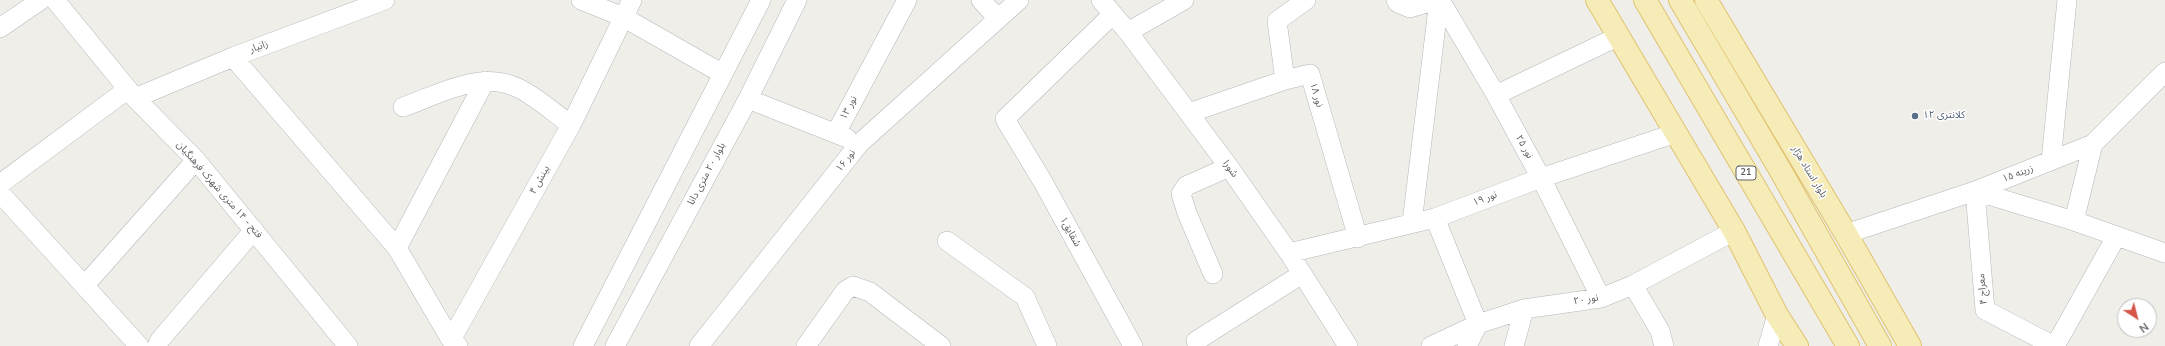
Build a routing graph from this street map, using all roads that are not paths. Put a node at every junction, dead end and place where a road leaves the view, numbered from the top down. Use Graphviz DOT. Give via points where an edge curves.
graph roads {
  1 [pos="41,0"];
  2 [pos="55,0"];
  3 [pos="385,0"];
  4 [pos="582,0"];
  5 [pos="632,0"];
  6 [pos="761,0"];
  7 [pos="797,0"];
  8 [pos="907,0"];
  9 [pos="981,0"];
  10 [pos="1018,0"];
  11 [pos="1184,0"];
  12 [pos="1306,0"];
  13 [pos="1396,0"];
  14 [pos="1439,0"];
  15 [pos="1597,0"];
  16 [pos="1645,0"];
  17 [pos="1680,0"];
  18 [pos="1706,0"];
  19 [pos="2067,0"];
  20 [pos="1107,7"];
  21 [pos="623,17"];
  22 [pos="998,19"];
  23 [pos="0,28"];
  24 [pos="1128,32"];
  25 [pos="1619,36"];
  26 [pos="233,57"];
  27 [pos="2165,72"];
  28 [pos="723,74"];
  29 [pos="1286,80"];
  30 [pos="485,81"];
  31 [pos="132,94"];
  32 [pos="1496,95"];
  33 [pos="748,99"];
  34 [pos="404,107"];
  35 [pos="1190,113"];
  36 [pos="571,125"];
  37 [pos="836,133"];
  38 [pos="1676,133"];
  39 [pos="859,144"];
  40 [pos="2093,144"];
  41 [pos="196,160"];
  42 [pos="2051,161"];
  43 [pos="1229,166"];
  44 [pos="1541,178"];
  45 [pos="0,184"];
  46 [pos="1975,190"];
  47 [pos="0,193"];
  48 [pos="1435,218"];
  49 [pos="2074,221"];
  50 [pos="1412,223"];
  51 [pos="254,230"];
  52 [pos="1734,231"];
  53 [pos="1846,234"];
  54 [pos="2116,237"];
  55 [pos="1358,238"];
  56 [pos="947,241"];
  57 [pos="397,248"];
  58 [pos="1289,253"];
  59 [pos="2165,253"];
  60 [pos="1213,274"];
  61 [pos="1302,274"];
  62 [pos="85,284"];
  63 [pos="1633,285"];
  64 [pos="1601,298"];
  65 [pos="1524,309"];
  66 [pos="1777,314"];
  67 [pos="1478,324"];
  68 [pos="1196,341"];
  69 [pos="455,343"];
  70 [pos="622,343"];
  71 [pos="139,346"];
  72 [pos="157,346"];
  73 [pos="348,346"];
  74 [pos="583,346"];
  75 [pos="699,346"];
  76 [pos="806,346"];
  77 [pos="940,346"];
  78 [pos="1047,346"];
  79 [pos="1133,346"];
  80 [pos="1348,346"];
  81 [pos="1431,346"];
  82 [pos="1467,346"];
  83 [pos="1514,346"];
  84 [pos="1664,346"];
  85 [pos="1768,346"];
  86 [pos="1797,346"];
  87 [pos="1848,346"];
  88 [pos="1880,346"];
  89 [pos="1910,346"];
  90 [pos="2055,346"];
  1 -- 23 [label="street"];
  2 -- 31 [label="street, فتح - ۱۴ متری شهرک فرهنگیان"];
  3 -- 26 [label="street, زانیار"];
  4 -- 21 [label="street"];
  5 -- 21 [label="street, بینش ۴"];
  6 -- 28 [label="street"];
  7 -- 33 [label="street, بلوار ۲۰ متری دانا"];
  8 -- 37 [label="street, نور ۱۳"];
  9 -- 22 [label="street"];
  10 -- 22 [label="street, نور ۱۶"];
  11 -- 24 [label="street"];
  12 -- 29 [label="street" via="1277,21"];
  13 -- 14 [label="street" via="1410,8"];
  14 -- 32 [label="street, نور ۲۵"];
  14 -- 50 [label="street"];
  15 -- 25 [label="main road"];
  16 -- 87 [label="main road, 21"];
  17 -- 88 [label="main road"];
  18 -- 53 [label="main road, بلوار استاد هژار"];
  19 -- 42 [label="street"];
  20 -- 24 [label="street, شورا"];
  20 -- 79 [label="street, شقایق۱" via="1005,119 1043,182"];
  21 -- 28 [label="street"];
  21 -- 36 [label="street, بینش ۴"];
  22 -- 39 [label="street, نور ۱۶"];
  24 -- 35 [label="street, شورا"];
  25 -- 32 [label="street"];
  25 -- 38 [label="main road"];
  26 -- 31 [label="street, زانیار"];
  26 -- 57 [label="street"];
  27 -- 40 [label="street, زرینه ۱۵"];
  28 -- 74 [label="street"];
  29 -- 35 [label="street, نور ۱۸"];
  29 -- 55 [label="street, نور ۱۸" via="1310,74"];
  30 -- 34 [label="street" via="475,81"];
  30 -- 36 [label="street" via="518,88"];
  30 -- 57 [label="street"];
  31 -- 41 [label="street, فتح - ۱۴ متری شهرک فرهنگیان"];
  31 -- 45 [label="street, زانیار"];
  32 -- 44 [label="street, نور ۲۵"];
  33 -- 37 [label="street"];
  33 -- 70 [label="street, بلوار ۲۰ متری دانا"];
  35 -- 43 [label="street, شورا"];
  36 -- 69 [label="street, بینش ۴"];
  37 -- 39 [label="street"];
  38 -- 44 [label="street, نور ۱۹"];
  38 -- 52 [label="main road"];
  39 -- 75 [label="street, نور ۱۶"];
  40 -- 42 [label="street, زرینه ۱۵"];
  40 -- 49 [label="street"];
  41 -- 51 [label="street, فتح - ۱۴ متری شهرک فرهنگیان"];
  41 -- 62 [label="street"];
  42 -- 46 [label="street, زرینه ۱۵"];
  43 -- 58 [label="street, شورا"];
  43 -- 60 [label="street" via="1186,186 1181,194"];
  44 -- 48 [label="street, نور ۱۹"];
  44 -- 64 [label="street, نور ۲۵"];
  46 -- 49 [label="street"];
  46 -- 53 [label="street, زرینه ۱۵"];
  46 -- 90 [label="street, معراج ۴" via="1985,310"];
  47 -- 62 [label="street"];
  48 -- 50 [label="street, نور ۱۹"];
  48 -- 67 [label="street"];
  49 -- 54 [label="street"];
  50 -- 55 [label="street, نور ۱۹"];
  51 -- 72 [label="street"];
  51 -- 73 [label="street, فتح - ۱۴ متری شهرک فرهنگیان"];
  52 -- 63 [label="street, نور ۲۰"];
  52 -- 66 [label="main road"];
  53 -- 89 [label="main road, بلوار استاد هژار"];
  54 -- 59 [label="street"];
  54 -- 90 [label="street"];
  55 -- 58 [label="street, نور ۱۹"];
  56 -- 78 [label="street" via="1025,298"];
  57 -- 69 [label="street"];
  58 -- 61 [label="street, شورا"];
  61 -- 68 [label="street"];
  61 -- 80 [label="street, شورا"];
  62 -- 71 [label="street"];
  63 -- 64 [label="street, نور ۲۰"];
  63 -- 84 [label="street" via="1660,331"];
  64 -- 65 [label="street, نور ۲۰"];
  65 -- 67 [label="street, نور ۲۰"];
  65 -- 83 [label="street"];
  66 -- 85 [label="street"];
  66 -- 86 [label="main road"];
  67 -- 81 [label="street, نور ۲۰"];
  67 -- 82 [label="street"];
  76 -- 77 [label="street" via="845,291 853,286 870,292"];
}
